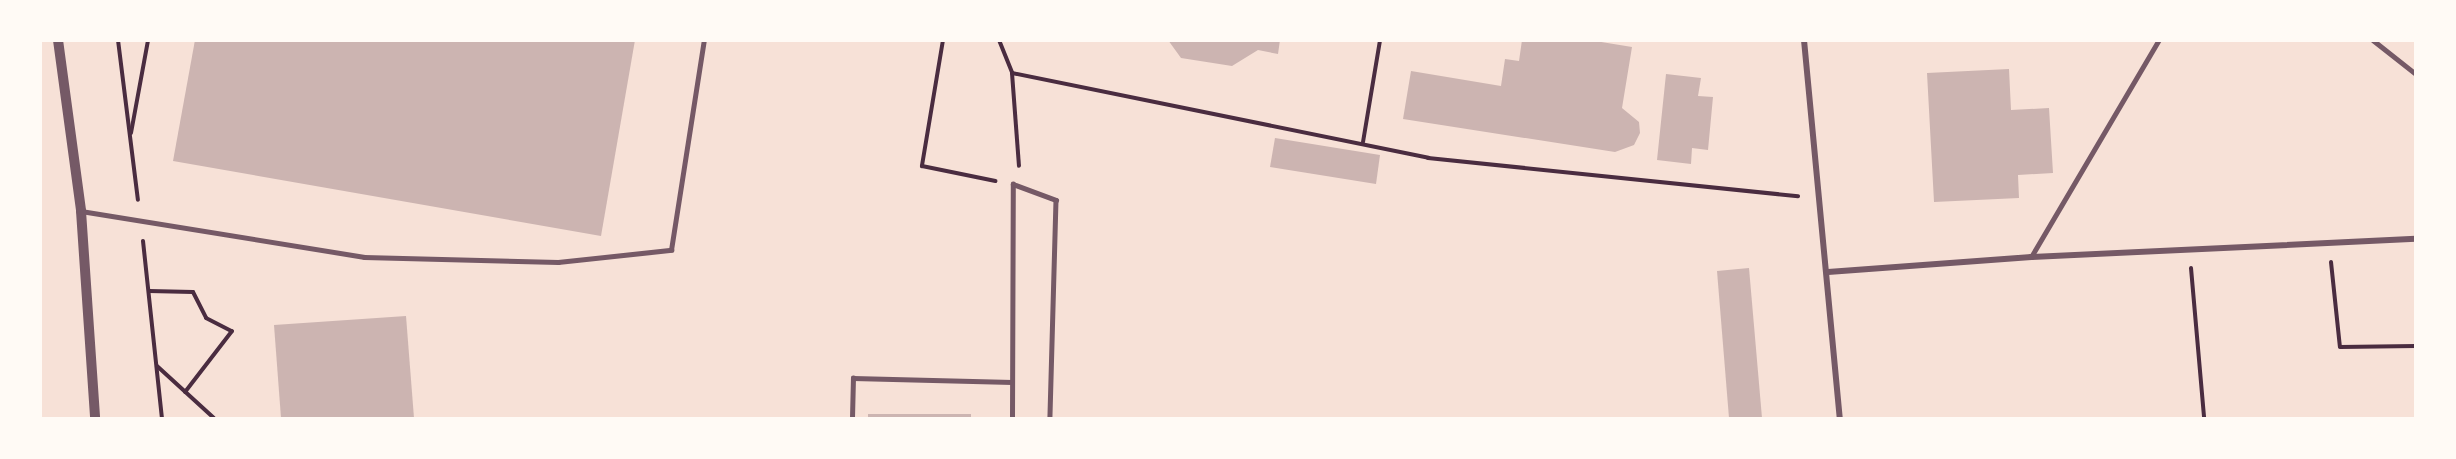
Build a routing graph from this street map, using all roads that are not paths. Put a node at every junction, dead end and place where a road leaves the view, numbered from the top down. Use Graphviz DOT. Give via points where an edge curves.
graph roads {
  1 [pos="58,40"];
  2 [pos="704,40"];
  3 [pos="1804,40"];
  4 [pos="2159,40"];
  5 [pos="2373,40"];
  6 [pos="2415,74"];
  7 [pos="81,211"];
  8 [pos="2415,238"];
  9 [pos="2031,257"];
  10 [pos="1828,272"];
  11 [pos="1012,382"];
  12 [pos="95,418"];
  13 [pos="852,418"];
  14 [pos="1012,418"];
  15 [pos="1050,418"];
  16 [pos="1839,418"];
  1 -- 7 [label="street"];
  2 -- 7 [label="lane" via="671,250 558,262 364,257"];
  3 -- 10 [label="street"];
  4 -- 9 [label="lane"];
  5 -- 6 [label="lane"];
  7 -- 12 [label="street"];
  8 -- 9 [label="street"];
  9 -- 10 [label="street"];
  10 -- 16 [label="street"];
  11 -- 13 [label="lane" via="853,378"];
  11 -- 14 [label="lane"];
  11 -- 15 [label="lane" via="1013,184 1056,200"];
}
